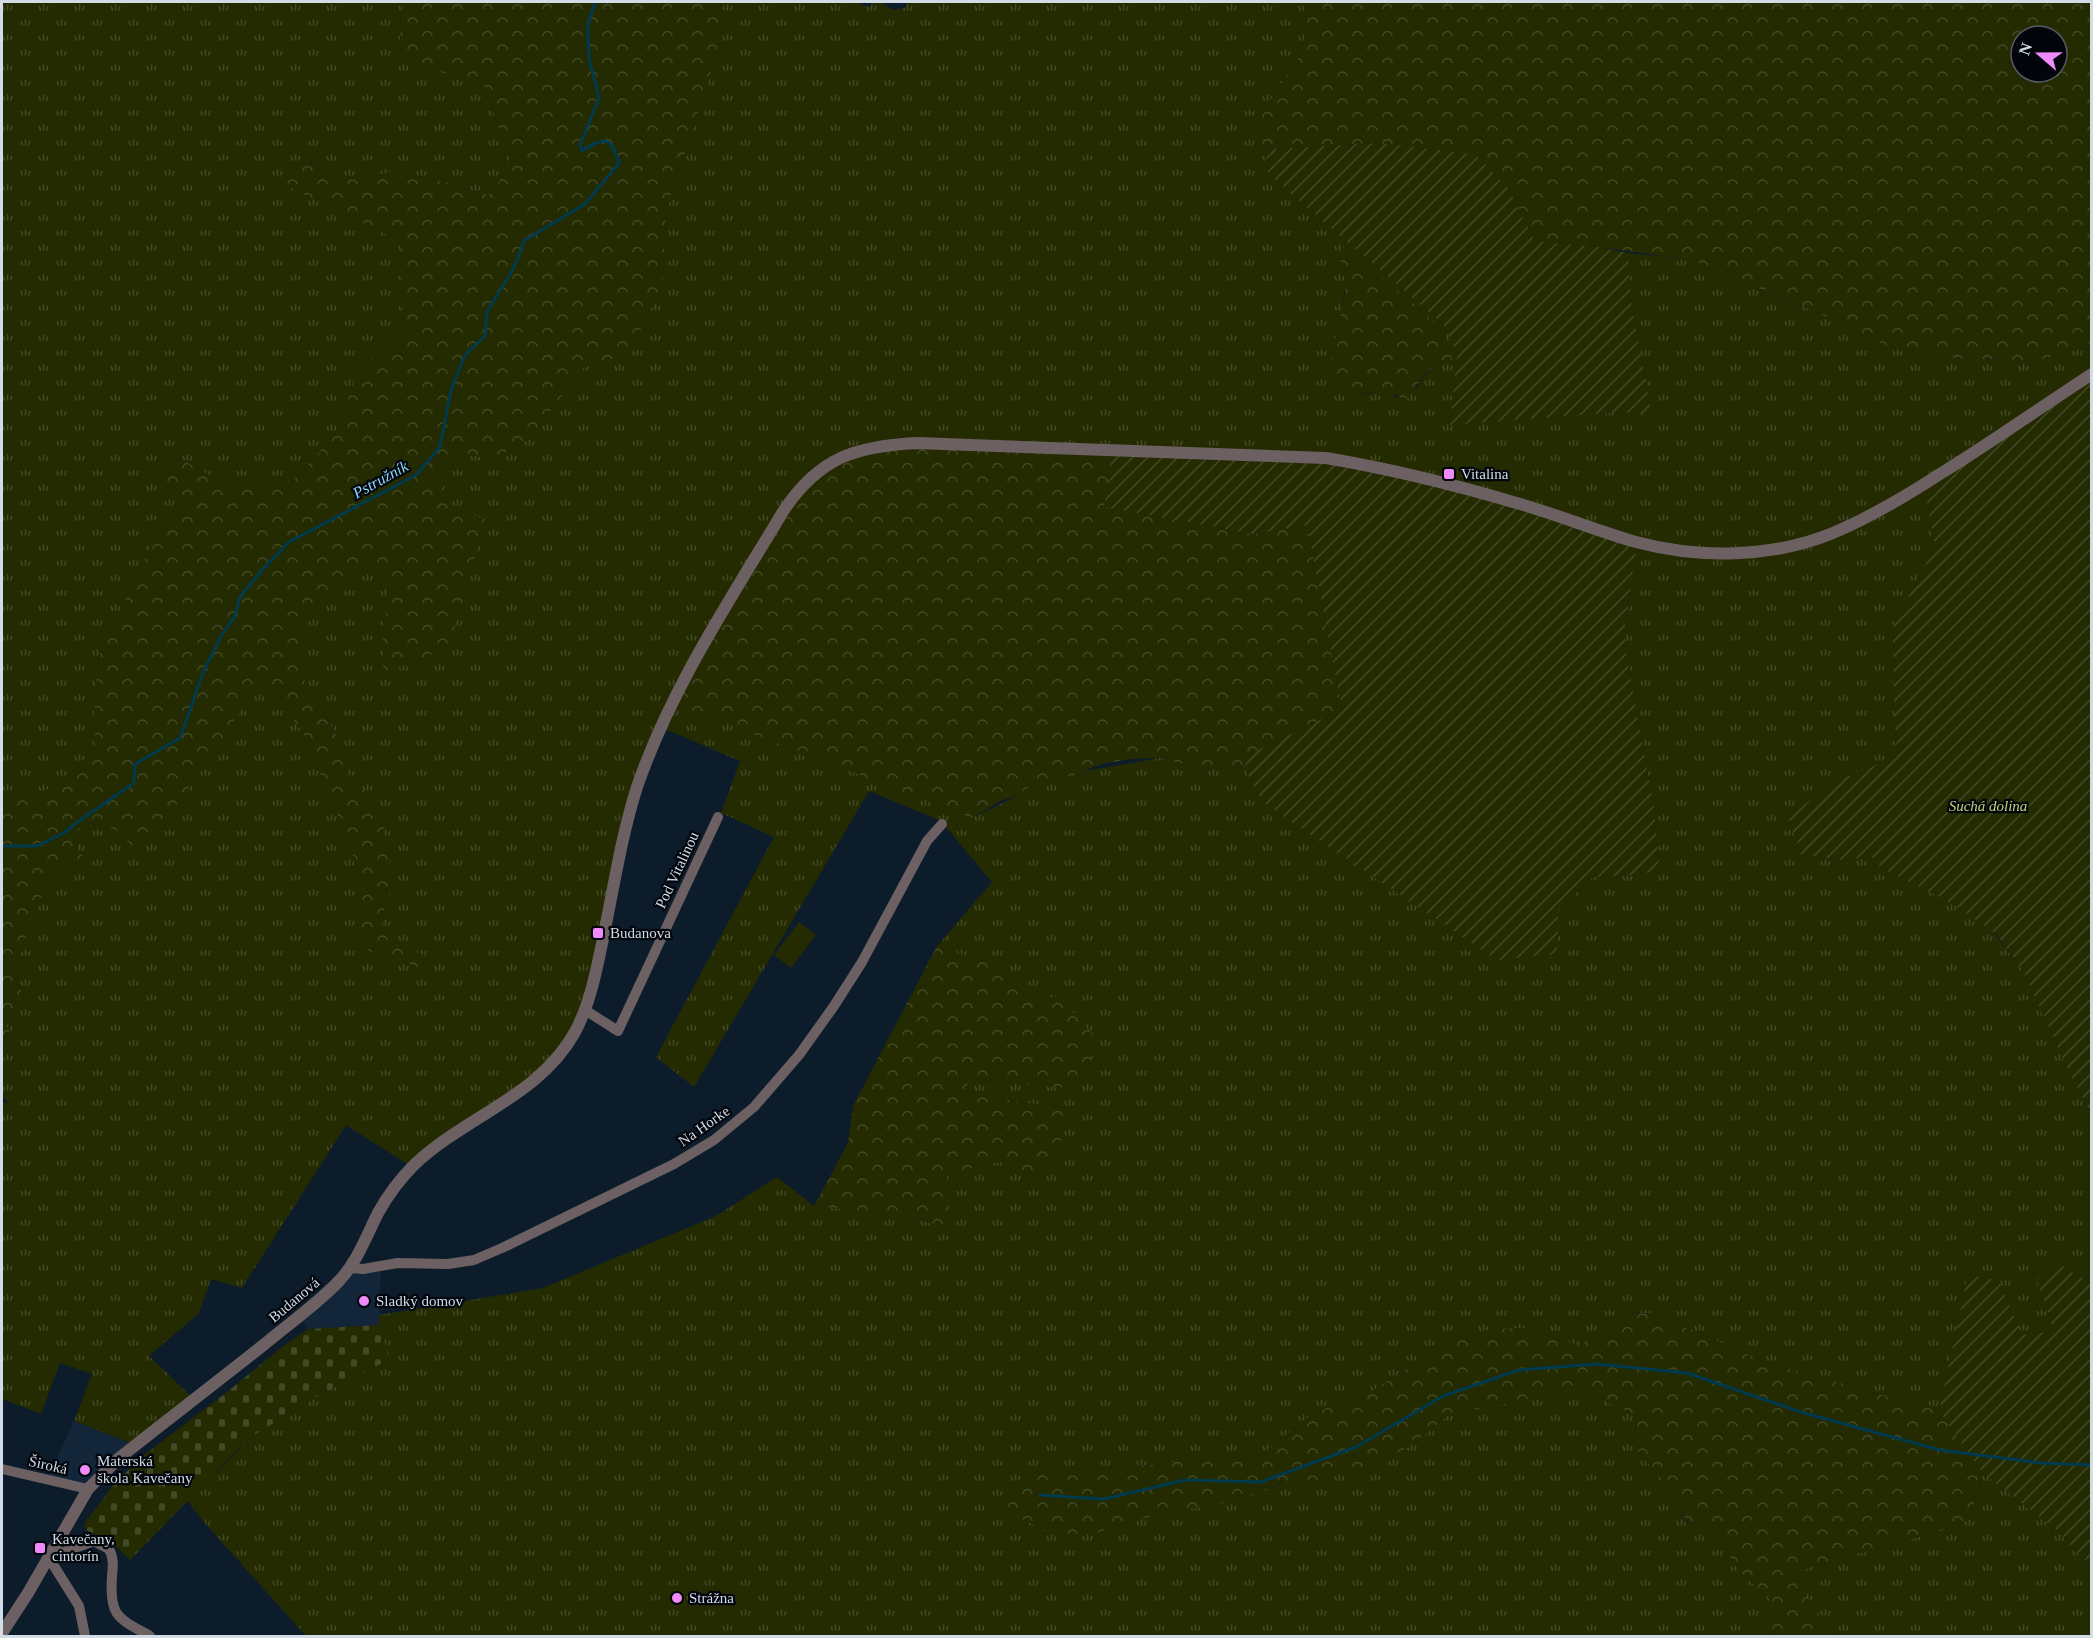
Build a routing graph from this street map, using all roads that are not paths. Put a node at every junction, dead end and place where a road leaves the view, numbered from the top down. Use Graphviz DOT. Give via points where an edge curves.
graph roads {
  1 [pos="2091,374"];
  2 [pos="718,817"];
  3 [pos="942,824"];
  4 [pos="585,1010"];
  5 [pos="350,1268"];
  6 [pos="2,1469"];
  7 [pos="88,1489"];
  8 [pos="51,1556"];
  9 [pos="2,1633"];
  10 [pos="86,1636"];
  11 [pos="150,1636"];
  1 -- 4 [label="street, Budanová" via="1891,505 1842,529 1788,547 1721,554 1655,546 1452,484 1326,458 916,443 872,447 846,455 824,466 796,492 697,656 660,727 637,789"];
  2 -- 4 [label="street, Pod Vitalinou" via="618,1031"];
  3 -- 5 [label="street, Na Horke" via="927,841 834,1006 777,1082 728,1130 674,1164 474,1260"];
  4 -- 5 [label="street, Budanová" via="565,1047 535,1079 412,1167 386,1200"];
  5 -- 7 [label="street, Budanová" via="321,1298 118,1459"];
  6 -- 7 [label="street, Široká"];
  7 -- 8 [label="street, Budanová"];
  8 -- 9 [label="street, Budanová"];
  8 -- 10 [label="street" via="79,1606"];
  8 -- 11 [label="street" via="94,1541 109,1549 113,1560 112,1605 116,1614"];
}
